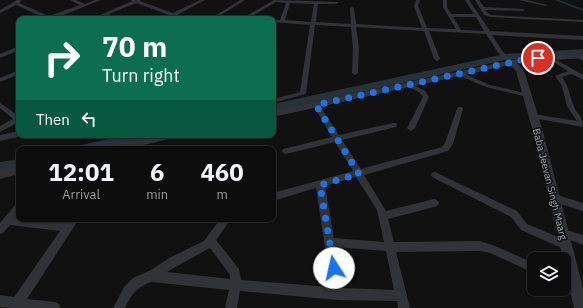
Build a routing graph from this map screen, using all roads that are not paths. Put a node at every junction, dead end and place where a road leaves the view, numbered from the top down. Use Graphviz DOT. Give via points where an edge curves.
graph roads {
  1 [pos="21,0"];
  2 [pos="72,0"];
  3 [pos="99,0"];
  4 [pos="136,0"];
  5 [pos="200,0"];
  6 [pos="243,0"];
  7 [pos="418,0"];
  8 [pos="445,0"];
  9 [pos="467,0"];
  10 [pos="477,0"];
  11 [pos="521,0"];
  12 [pos="276,1"];
  13 [pos="288,2"];
  14 [pos="16,3"];
  15 [pos="316,3"];
  16 [pos="336,4"];
  17 [pos="84,5"];
  18 [pos="545,5"];
  19 [pos="471,6"];
  20 [pos="481,7"];
  21 [pos="352,8"];
  22 [pos="523,10"];
  23 [pos="0,12"];
  24 [pos="105,14"];
  25 [pos="450,15"];
  26 [pos="44,16"];
  27 [pos="57,16"];
  28 [pos="100,16"];
  29 [pos="109,16"];
  30 [pos="173,16"];
  31 [pos="217,16"];
  32 [pos="248,16"];
  33 [pos="477,16"];
  34 [pos="276,21"];
  35 [pos="583,21"];
  36 [pos="282,22"];
  37 [pos="314,24"];
  38 [pos="353,26"];
  39 [pos="426,29"];
  40 [pos="460,31"];
  41 [pos="488,32"];
  42 [pos="583,38"];
  43 [pos="16,49"];
  44 [pos="0,56"];
  45 [pos="581,57"];
  46 [pos="550,58"];
  47 [pos="437,59"];
  48 [pos="508,60"];
  49 [pos="572,72"];
  50 [pos="16,73"];
  51 [pos="355,73"];
  52 [pos="460,74"];
  53 [pos="583,78"];
  54 [pos="0,80"];
  55 [pos="410,86"];
  56 [pos="527,95"];
  57 [pos="276,101"];
  58 [pos="0,105"];
  59 [pos="316,105"];
  60 [pos="460,109"];
  61 [pos="276,113"];
  62 [pos="533,116"];
  63 [pos="16,117"];
  64 [pos="16,121"];
  65 [pos="394,125"];
  66 [pos="583,125"];
  67 [pos="411,128"];
  68 [pos="0,130"];
  69 [pos="16,135"];
  70 [pos="0,138"];
  71 [pos="161,138"];
  72 [pos="337,138"];
  73 [pos="131,146"];
  74 [pos="286,151"];
  75 [pos="16,171"];
  76 [pos="359,174"];
  77 [pos="0,175"];
  78 [pos="435,175"];
  79 [pos="320,185"];
  80 [pos="276,196"];
  81 [pos="554,198"];
  82 [pos="434,203"];
  83 [pos="583,207"];
  84 [pos="16,211"];
  85 [pos="383,216"];
  86 [pos="7,221"];
  87 [pos="72,222"];
  88 [pos="224,222"];
  89 [pos="68,228"];
  90 [pos="0,230"];
  91 [pos="563,233"];
  92 [pos="583,240"];
  93 [pos="211,241"];
  94 [pos="330,242"];
  95 [pos="566,245"];
  96 [pos="390,247"];
  97 [pos="567,252"];
  98 [pos="527,265"];
  99 [pos="149,276"];
  100 [pos="571,282"];
  101 [pos="236,285"];
  102 [pos="338,294"];
  103 [pos="402,296"];
  104 [pos="0,301"];
  105 [pos="17,303"];
  106 [pos="55,308"];
  107 [pos="120,308"];
  108 [pos="231,308"];
  109 [pos="404,308"];
  110 [pos="581,308"];
  1 -- 14 [label="street"];
  2 -- 17 [label="street"];
  3 -- 17 [label="street"];
  4 -- 24 [label="street"];
  4 -- 30 [label="street"];
  5 -- 30 [label="street"];
  6 -- 31 [label="street"];
  7 -- 39 [label="street" via="416,6"];
  8 -- 25 [label="street" via="444,4"];
  9 -- 19 [label="street"];
  10 -- 20 [label="street"];
  11 -- 18 [label="street"];
  12 -- 13 [label="street"];
  12 -- 32 [label="street"];
  13 -- 15 [label="street"];
  13 -- 36 [label="street"];
  14 -- 23 [label="street"];
  14 -- 26 [label="street"];
  15 -- 16 [label="street"];
  15 -- 37 [label="street"];
  17 -- 27 [label="street"];
  19 -- 20 [label="street"];
  19 -- 33 [label="street"];
  20 -- 22 [label="street"];
  20 -- 35 [label="street" via="492,17"];
  21 -- 38 [label="street"];
  24 -- 28 [label="street"];
  24 -- 29 [label="street"];
  25 -- 33 [label="street"];
  25 -- 40 [label="street"];
  33 -- 41 [label="street"];
  34 -- 36 [label="street"];
  36 -- 37 [label="street"];
  37 -- 38 [label="street"];
  37 -- 57 [label="street" via="303,93"];
  38 -- 39 [label="street"];
  38 -- 51 [label="street"];
  39 -- 40 [label="street"];
  39 -- 47 [label="street"];
  40 -- 41 [label="street"];
  41 -- 42 [label="street"];
  41 -- 48 [label="street"];
  43 -- 44 [label="street"];
  45 -- 46 [label="street"];
  46 -- 48 [label="street"];
  46 -- 49 [label="street"];
  48 -- 52 [label="street"];
  48 -- 56 [label="street, Baba Jeevan Singh Maarg" via="519,69"];
  49 -- 53 [label="street"];
  49 -- 66 [label="street" via="558,76 565,86 570,106"];
  50 -- 54 [label="street"];
  52 -- 55 [label="street"];
  52 -- 56 [label="street" via="488,86"];
  55 -- 59 [label="street"];
  55 -- 67 [label="street" via="423,92 426,97"];
  56 -- 62 [label="street, Baba Jeevan Singh Maarg"];
  58 -- 63 [label="street"];
  59 -- 61 [label="street"];
  59 -- 72 [label="street"];
  60 -- 76 [label="street" via="445,149"];
  62 -- 66 [label="street"];
  62 -- 81 [label="street, Baba Jeevan Singh Maarg"];
  64 -- 68 [label="street"];
  65 -- 72 [label="street"];
  69 -- 70 [label="street"];
  71 -- 73 [label="street"];
  72 -- 74 [label="street"];
  72 -- 76 [label="street"];
  75 -- 77 [label="street"];
  76 -- 79 [label="street"];
  76 -- 85 [label="street" via="378,203"];
  78 -- 95 [label="street" via="514,214 524,227"];
  79 -- 80 [label="street"];
  79 -- 94 [label="street"];
  81 -- 83 [label="street"];
  81 -- 91 [label="street, Baba Jeevan Singh Maarg"];
  82 -- 85 [label="street"];
  84 -- 86 [label="street"];
  85 -- 96 [label="street"];
  86 -- 89 [label="street"];
  86 -- 90 [label="street"];
  87 -- 89 [label="street"];
  88 -- 93 [label="street"];
  89 -- 105 [label="street"];
  91 -- 92 [label="street"];
  91 -- 95 [label="street, Baba Jeevan Singh Maarg"];
  93 -- 99 [label="street"];
  93 -- 101 [label="street" via="235,272"];
  94 -- 96 [label="street"];
  94 -- 102 [label="street"];
  95 -- 97 [label="street, Baba Jeevan Singh Maarg"];
  96 -- 98 [label="street" via="480,246"];
  96 -- 103 [label="street"];
  99 -- 101 [label="street"];
  99 -- 107 [label="street" via="132,286"];
  100 -- 110 [label="street, Baba Jeevan Singh Maarg"];
  101 -- 102 [label="street"];
  101 -- 108 [label="street"];
  102 -- 103 [label="street"];
  103 -- 109 [label="street"];
  104 -- 105 [label="street"];
  105 -- 106 [label="street"];
}
